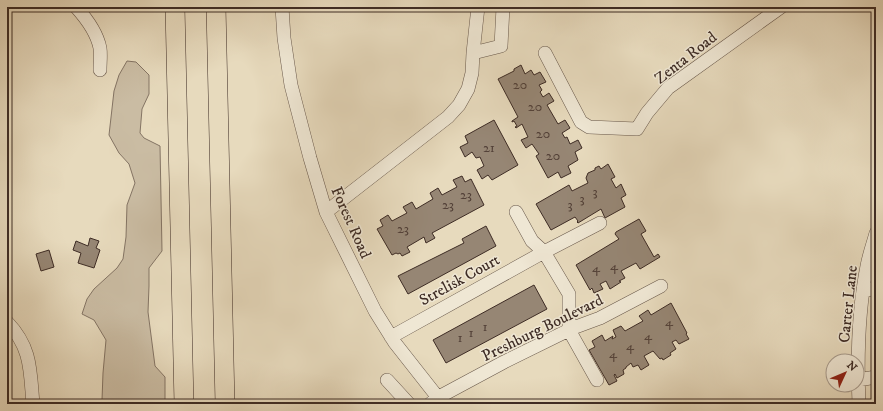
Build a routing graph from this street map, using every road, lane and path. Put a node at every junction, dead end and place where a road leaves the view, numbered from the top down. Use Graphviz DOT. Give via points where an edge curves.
graph roads {
  1 [pos="76,7"];
  2 [pos="175,7"];
  3 [pos="216,7"];
  4 [pos="282,7"];
  5 [pos="478,7"];
  6 [pos="503,7"];
  7 [pos="781,7"];
  8 [pos="473,53"];
  9 [pos="545,53"];
  10 [pos="100,70"];
  11 [pos="326,212"];
  12 [pos="516,212"];
  13 [pos="600,223"];
  14 [pos="876,233"];
  15 [pos="544,252"];
  16 [pos="661,286"];
  17 [pos="870,289"];
  18 [pos="7,322"];
  19 [pos="569,330"];
  20 [pos="391,337"];
  21 [pos="858,353"];
  22 [pos="876,377"];
  23 [pos="865,379"];
  24 [pos="387,380"];
  25 [pos="597,380"];
  26 [pos="859,393"];
  27 [pos="437,402"];
  28 [pos="33,404"];
  29 [pos="184,404"];
  30 [pos="225,404"];
  31 [pos="409,404"];
  32 [pos="859,404"];
  1 -- 10 [label="street" via="99,46"];
  2 -- 29 [label="highway"];
  3 -- 30 [label="highway"];
  4 -- 11 [label="street, Forest Road" via="291,86"];
  5 -- 8 [label="street"];
  6 -- 8 [label="street" via="501,46"];
  7 -- 9 [label="street, Zenta Road" via="668,88 637,129 589,128 581,122"];
  8 -- 11 [label="street" via="468,89 448,117"];
  11 -- 20 [label="street, Forest Road" via="375,311"];
  12 -- 15 [label="street" via="532,241"];
  13 -- 15 [label="street, Strelisk Court"];
  14 -- 17 [label="street, Carter Lane" via="867,264"];
  15 -- 19 [label="street" via="569,294"];
  15 -- 20 [label="street, Strelisk Court"];
  16 -- 19 [label="street, Preshburg Boulevard" via="600,318"];
  17 -- 21 [label="street, Carter Lane" via="859,320"];
  18 -- 28 [label="street" via="20,339 29,358"];
  19 -- 25 [label="street"];
  19 -- 27 [label="street, Preshburg Boulevard" via="504,362"];
  20 -- 27 [label="street, Forest Road"];
  22 -- 23 [label="street"];
  24 -- 31 [label="street"];
  26 -- 32 [label="street, Carter Lane"];
}
